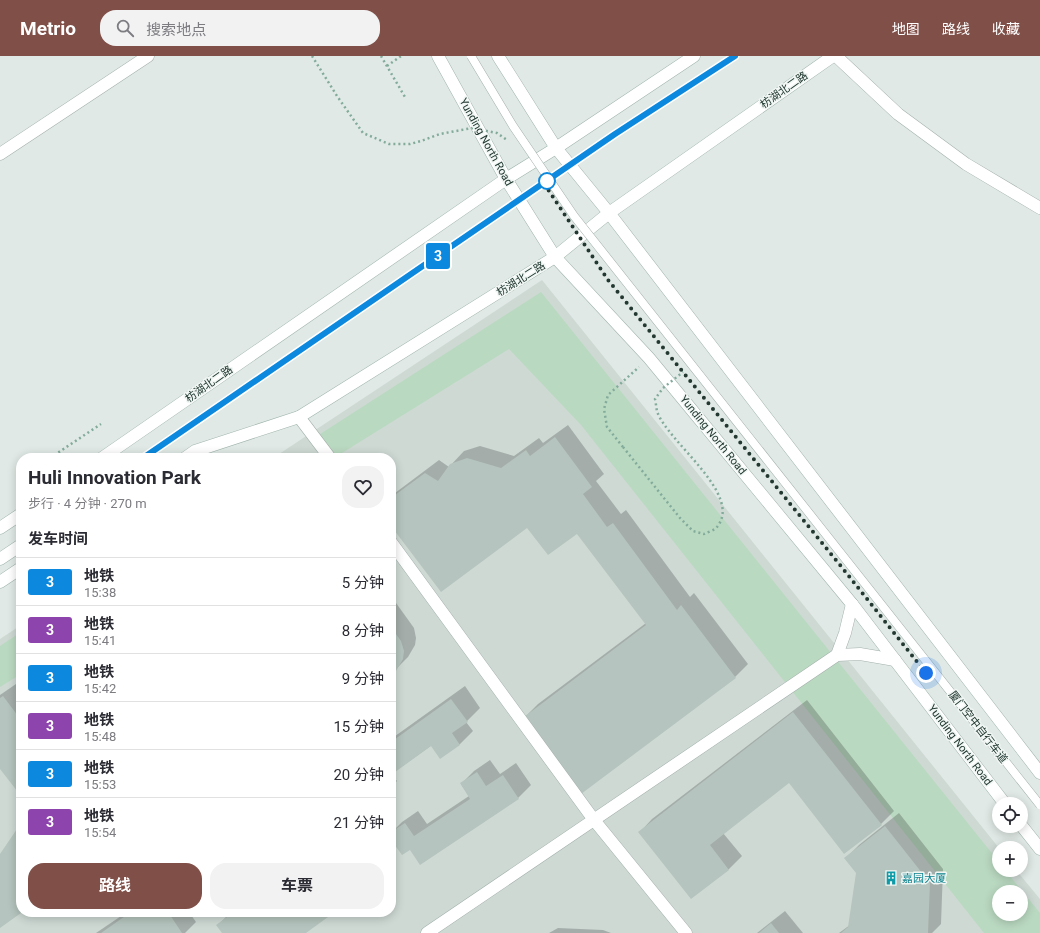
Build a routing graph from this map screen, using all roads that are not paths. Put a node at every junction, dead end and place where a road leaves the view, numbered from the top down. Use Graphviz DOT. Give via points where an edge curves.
graph roads {
  1 [pos="148,56"];
  2 [pos="438,56"];
  3 [pos="471,56"];
  4 [pos="498,56"];
  5 [pos="694,56"];
  6 [pos="833,56"];
  7 [pos="836,56"];
  8 [pos="556,148"];
  9 [pos="0,154"];
  10 [pos="506,179"];
  11 [pos="1040,208"];
  12 [pos="609,213"];
  13 [pos="555,257"];
  14 [pos="300,416"];
  15 [pos="109,453"];
  16 [pos="196,453"];
  17 [pos="326,453"];
  18 [pos="16,517"];
  19 [pos="0,528"];
  20 [pos="16,548"];
  21 [pos="396,549"];
  22 [pos="0,559"];
  23 [pos="16,571"];
  24 [pos="0,582"];
  25 [pos="852,604"];
  26 [pos="837,655"];
  27 [pos="895,660"];
  28 [pos="1040,772"];
  29 [pos="1000,797"];
  30 [pos="1040,805"];
  31 [pos="594,820"];
  32 [pos="1027,833"];
  33 [pos="1040,850"];
  34 [pos="427,933"];
  35 [pos="686,933"];
  1 -- 9 [label="main road"];
  2 -- 10 [label="main road, Yunding North Road"];
  3 -- 30 [label="lane, bridge" via="513,126 574,216"];
  4 -- 8 [label="main road"];
  5 -- 8 [label="main road, 枋湖北二路"];
  6 -- 12 [label="main road, 枋湖北二路"];
  7 -- 11 [label="main road" via="898,114 966,164"];
  8 -- 10 [label="main road, 枋湖北二路"];
  8 -- 12 [label="main road"];
  10 -- 13 [label="main road, Yunding North Road"];
  10 -- 15 [label="main road, 枋湖北二路"];
  12 -- 13 [label="main road, 枋湖北二路"];
  12 -- 28 [label="main road"];
  13 -- 14 [label="main road, 枋湖北二路"];
  13 -- 25 [label="main road, Yunding North Road" via="649,358"];
  14 -- 16 [label="main road, 枋湖北二路"];
  14 -- 17 [label="main road"];
  18 -- 19 [label="main road"];
  20 -- 22 [label="main road"];
  21 -- 31 [label="main road"];
  23 -- 24 [label="main road"];
  25 -- 26 [label="main road"];
  25 -- 27 [label="main road, Yunding North Road"];
  26 -- 27 [label="main road" via="860,654"];
  26 -- 31 [label="main road"];
  27 -- 29 [label="main road, Yunding North Road"];
  31 -- 34 [label="main road"];
  31 -- 35 [label="main road"];
  32 -- 33 [label="main road"];
}
